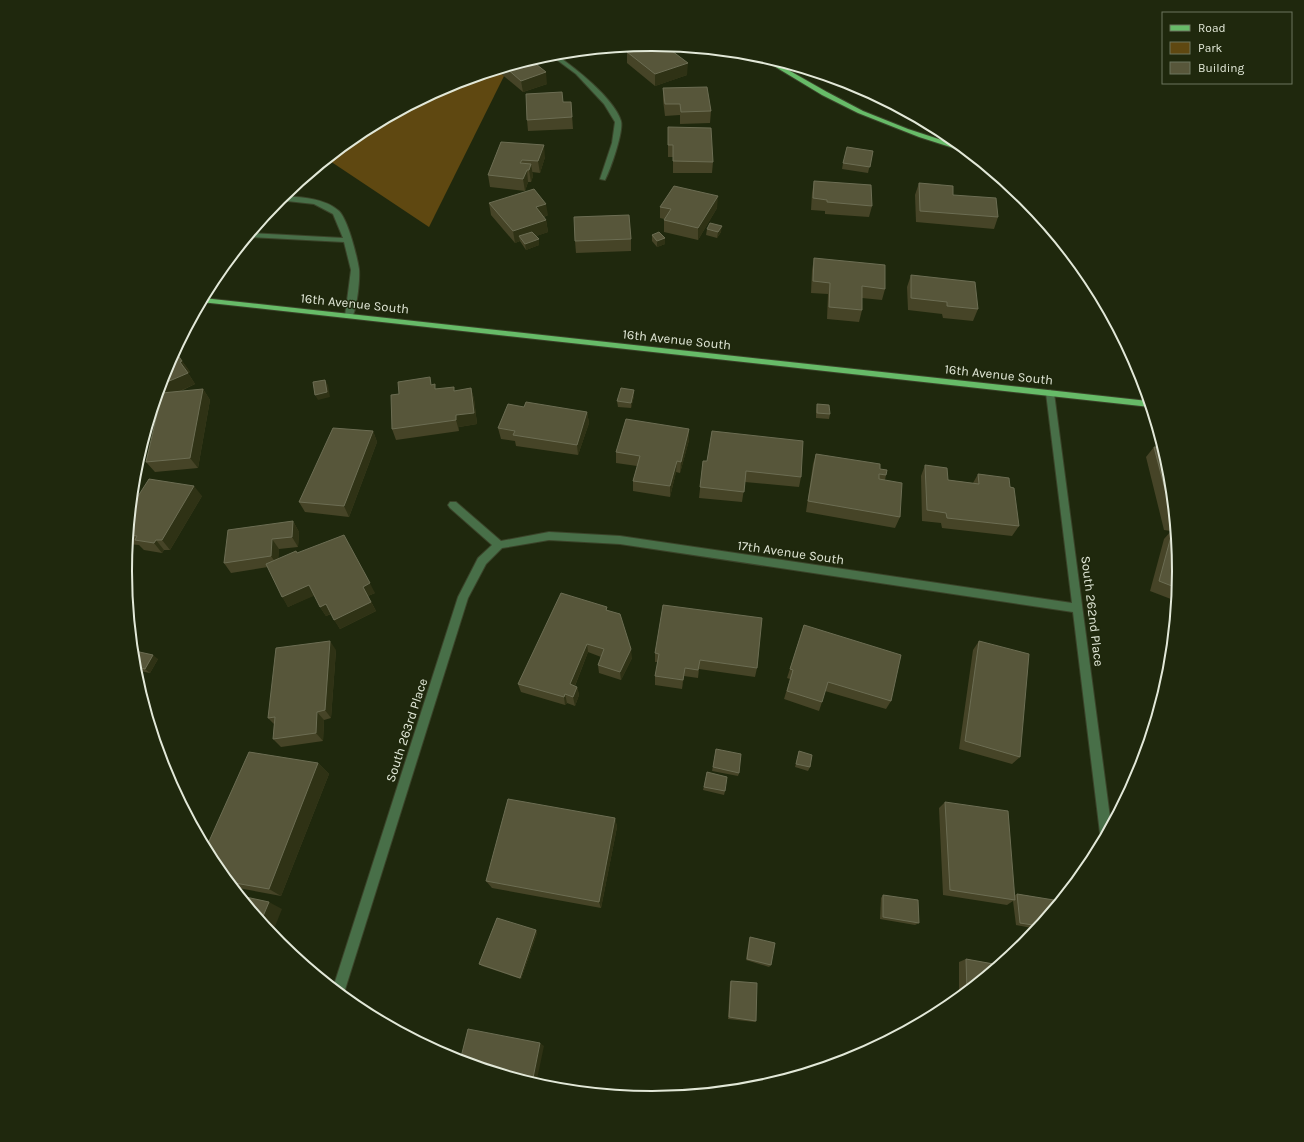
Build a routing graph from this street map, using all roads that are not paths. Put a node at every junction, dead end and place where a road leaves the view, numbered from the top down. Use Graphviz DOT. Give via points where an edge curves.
graph roads {
  1 [pos="559,60"];
  2 [pos="780,67"];
  3 [pos="952,147"];
  4 [pos="603,179"];
  5 [pos="289,198"];
  6 [pos="255,235"];
  7 [pos="347,240"];
  8 [pos="208,301"];
  9 [pos="349,316"];
  10 [pos="1050,393"];
  11 [pos="1144,403"];
  12 [pos="453,505"];
  13 [pos="499,546"];
  14 [pos="1078,608"];
  15 [pos="1105,825"];
  16 [pos="340,987"];
  1 -- 4 [label="street" via="607,103 618,122 615,143"];
  2 -- 3 [label="main road" via="854,109"];
  5 -- 7 [label="street" via="305,199 337,213"];
  6 -- 7 [label="street"];
  7 -- 9 [label="street" via="355,269"];
  8 -- 9 [label="main road, 16th Avenue South"];
  9 -- 10 [label="main road, 16th Avenue South"];
  10 -- 11 [label="main road, 16th Avenue South"];
  10 -- 14 [label="street, South 262nd Place"];
  12 -- 13 [label="street"];
  13 -- 14 [label="street, 17th Avenue South" via="549,536 620,540"];
  13 -- 16 [label="street, South 263rd Place" via="482,560 463,597"];
  14 -- 15 [label="street, South 262nd Place"];
}
